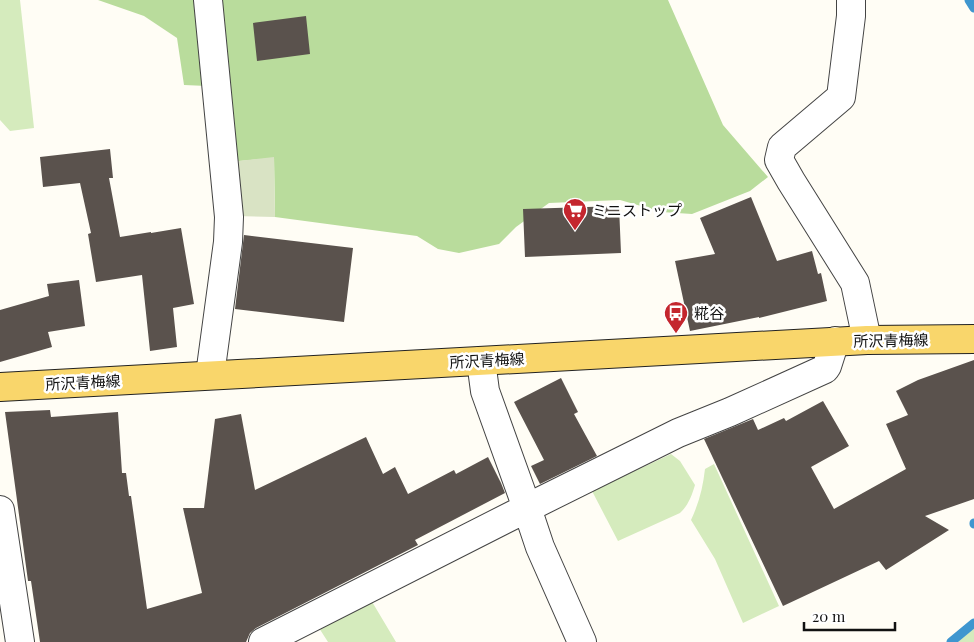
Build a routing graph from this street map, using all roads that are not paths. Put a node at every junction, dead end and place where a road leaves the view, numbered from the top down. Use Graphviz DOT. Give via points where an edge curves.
graph roads {
  1 [pos="208,0"];
  2 [pos="852,0"];
  3 [pos="974,339"];
  4 [pos="866,340"];
  5 [pos="834,341"];
  6 [pos="481,361"];
  7 [pos="210,375"];
  8 [pos="0,387"];
  9 [pos="527,508"];
  10 [pos="0,510"];
  11 [pos="20,642"];
  12 [pos="263,642"];
  13 [pos="582,642"];
  1 -- 7 [label="street" via="229,217"];
  2 -- 4 [label="street" via="841,97 782,147 779,160 855,283"];
  3 -- 4 [label="main road, 所沢青梅線"];
  4 -- 5 [label="main road, 所沢青梅線"];
  5 -- 6 [label="main road, 所沢青梅線"];
  5 -- 9 [label="street" via="825,369 678,433"];
  6 -- 7 [label="main road, 所沢青梅線"];
  6 -- 9 [label="street" via="484,391"];
  7 -- 8 [label="main road, 所沢青梅線"];
  9 -- 12 [label="street"];
  9 -- 13 [label="street" via="540,547"];
  10 -- 11 [label="street"];
}
